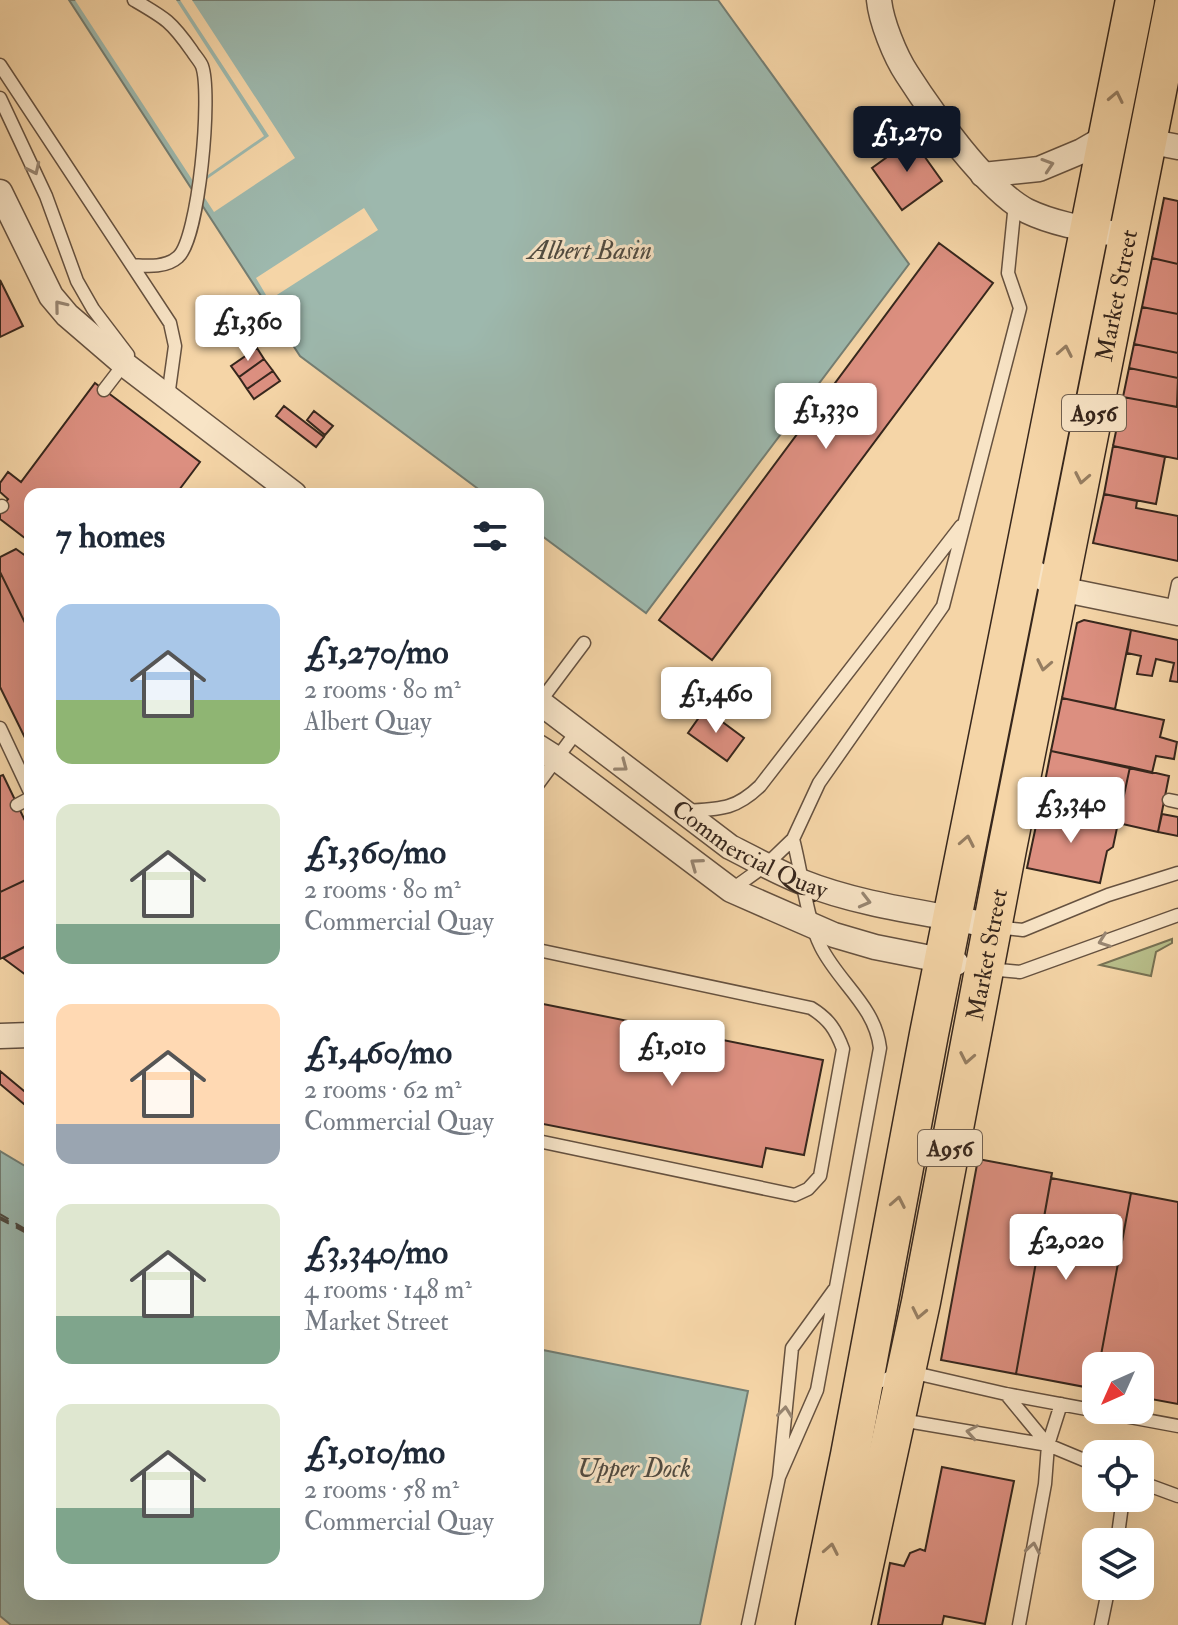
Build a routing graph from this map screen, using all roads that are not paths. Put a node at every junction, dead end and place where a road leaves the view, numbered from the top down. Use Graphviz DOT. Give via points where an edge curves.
graph roads {
  1 [pos="134,0"];
  2 [pos="879,0"];
  3 [pos="1135,0"];
  4 [pos="1175,0"];
  5 [pos="0,65"];
  6 [pos="0,98"];
  7 [pos="1108,136"];
  8 [pos="1163,144"];
  9 [pos="983,175"];
  10 [pos="0,192"];
  11 [pos="1015,203"];
  12 [pos="1089,228"];
  13 [pos="1128,236"];
  14 [pos="132,265"];
  15 [pos="121,361"];
  16 [pos="104,390"];
  17 [pos="161,392"];
  18 [pos="286,488"];
  19 [pos="966,520"];
  20 [pos="1023,565"];
  21 [pos="1178,584"];
  22 [pos="1060,589"];
  23 [pos="1175,613"];
  24 [pos="584,643"];
  25 [pos="544,695"];
  26 [pos="544,706"];
  27 [pos="0,728"];
  28 [pos="577,731"];
  29 [pos="547,753"];
  30 [pos="24,782"];
  31 [pos="24,800"];
  32 [pos="17,805"];
  33 [pos="683,812"];
  34 [pos="793,839"];
  35 [pos="766,865"];
  36 [pos="1178,873"];
  37 [pos="804,883"];
  38 [pos="731,890"];
  39 [pos="1178,915"];
  40 [pos="952,918"];
  41 [pos="993,926"];
  42 [pos="814,927"];
  43 [pos="544,951"];
  44 [pos="943,960"];
  45 [pos="985,968"];
  46 [pos="24,1035"];
  47 [pos="0,1036"];
  48 [pos="544,1142"];
  49 [pos="836,1288"];
  50 [pos="906,1371"];
  51 [pos="1006,1394"];
  52 [pos="879,1404"];
  53 [pos="1061,1404"];
  54 [pos="1178,1426"];
  55 [pos="1048,1445"];
  56 [pos="1082,1459"];
  57 [pos="779,1477"];
  58 [pos="1154,1487"];
  59 [pos="1178,1496"];
  60 [pos="1106,1600"];
  61 [pos="748,1625"];
  62 [pos="815,1625"];
  63 [pos="851,1625"];
  64 [pos="1019,1625"];
  65 [pos="1101,1625"];
  1 -- 14 [label="lane" via="173,23 202,66 205,122 188,245 177,259 154,267"];
  2 -- 9 [label="street" via="905,72"];
  7 -- 3 [label="main road, Market Street / A956, one-way"];
  4 -- 8 [label="main road, Market Street / A956"];
  5 -- 14 [label="lane"];
  6 -- 17 [label="lane, one-way" via="85,297"];
  9 -- 7 [label="street, one-way" via="1039,169"];
  7 -- 12 [label="main road, Market Street / A956"];
  8 -- 13 [label="main road, Market Street / A956"];
  9 -- 11 [label="street"];
  15 -- 10 [label="street, one-way" via="51,296"];
  11 -- 12 [label="street" via="1050,220"];
  11 -- 19 [label="lane" via="1008,273 1020,308"];
  12 -- 13 [label="street"];
  20 -- 12 [label="main road, Market Street / A956, one-way"];
  13 -- 22 [label="main road, Market Street / A956, one-way"];
  14 -- 17 [label="lane" via="170,323 175,346"];
  15 -- 16 [label="lane"];
  15 -- 17 [label="street"];
  17 -- 18 [label="street"];
  19 -- 33 [label="lane" via="760,786 727,808"];
  19 -- 34 [label="lane" via="943,606 819,783"];
  20 -- 22 [label="street"];
  40 -- 20 [label="main road, Market Street / A956, one-way"];
  21 -- 23 [label="lane"];
  22 -- 23 [label="street"];
  22 -- 41 [label="main road, Market Street / A956, one-way"];
  24 -- 25 [label="lane"];
  26 -- 28 [label="street, Commercial Quay"];
  27 -- 30 [label="lane"];
  28 -- 29 [label="lane"];
  28 -- 33 [label="street, Commercial Quay, one-way"];
  38 -- 29 [label="street, Commercial Quay, one-way"];
  31 -- 32 [label="lane"];
  33 -- 35 [label="street, Commercial Quay" via="730,847"];
  34 -- 35 [label="lane"];
  34 -- 37 [label="lane"];
  35 -- 37 [label="street, Commercial Quay"];
  35 -- 38 [label="lane"];
  36 -- 41 [label="lane" via="1023,930"];
  37 -- 40 [label="street, Commercial Quay, one-way" via="866,902"];
  37 -- 42 [label="lane"];
  38 -- 42 [label="street, Commercial Quay"];
  39 -- 45 [label="lane, one-way" via="1020,972"];
  40 -- 41 [label="street, Commercial Quay"];
  40 -- 44 [label="main road, Market Street / A956"];
  41 -- 45 [label="main road, Market Street / A956"];
  42 -- 44 [label="street, Commercial Quay" via="875,947"];
  42 -- 49 [label="lane" via="822,949 865,1008 880,1048"];
  43 -- 48 [label="lane" via="811,1008 827,1017 843,1049 820,1176 795,1195"];
  44 -- 45 [label="street, Commercial Quay"];
  52 -- 44 [label="main road, Market Street / A956, one-way"];
  45 -- 50 [label="main road, Market Street / A956, one-way"];
  46 -- 47 [label="street"];
  49 -- 57 [label="lane" via="817,1390"];
  57 -- 49 [label="lane, one-way" via="792,1348"];
  50 -- 51 [label="lane"];
  50 -- 52 [label="main road, Market Street / A956"];
  51 -- 53 [label="lane"];
  51 -- 55 [label="lane"];
  55 -- 52 [label="lane, one-way"];
  62 -- 52 [label="main road, A956, one-way"];
  52 -- 63 [label="main road, Market Street / A956"];
  53 -- 54 [label="lane"];
  53 -- 55 [label="lane"];
  55 -- 56 [label="lane"];
  64 -- 55 [label="lane, one-way"];
  57 -- 61 [label="lane"];
  58 -- 59 [label="lane"];
  60 -- 65 [label="lane"];
}
